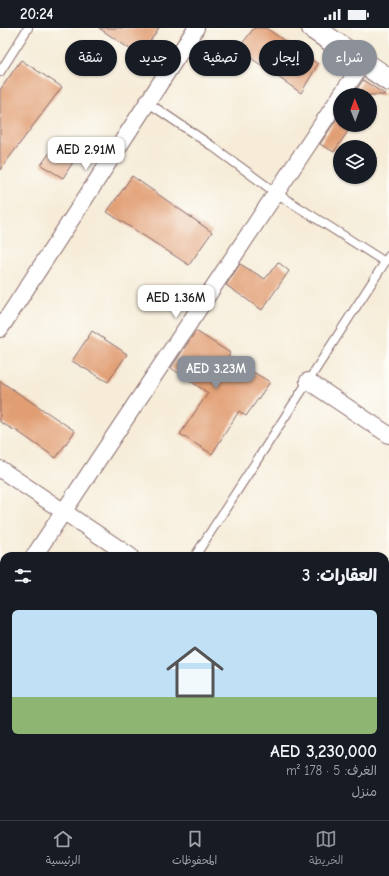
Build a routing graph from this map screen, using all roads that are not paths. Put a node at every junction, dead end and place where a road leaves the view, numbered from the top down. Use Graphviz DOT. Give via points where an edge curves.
graph roads {
  1 [pos="28,28"];
  2 [pos="196,28"];
  3 [pos="312,28"];
  4 [pos="329,40"];
  5 [pos="0,72"];
  6 [pos="377,72"];
  7 [pos="354,76"];
  8 [pos="389,80"];
  9 [pos="346,88"];
  10 [pos="147,102"];
  11 [pos="333,108"];
  12 [pos="276,194"];
  13 [pos="387,259"];
  14 [pos="0,328"];
  15 [pos="308,381"];
  16 [pos="389,435"];
  17 [pos="0,469"];
  18 [pos="64,512"];
  19 [pos="37,552"];
  20 [pos="124,552"];
  21 [pos="198,552"];
  1 -- 5 [label="lane"];
  2 -- 10 [label="street"];
  3 -- 4 [label="main road"];
  6 -- 8 [label="main road"];
  7 -- 9 [label="street"];
  10 -- 12 [label="lane"];
  10 -- 14 [label="street"];
  11 -- 12 [label="street"];
  12 -- 13 [label="lane"];
  12 -- 18 [label="street"];
  13 -- 15 [label="lane"];
  15 -- 16 [label="street"];
  15 -- 21 [label="lane"];
  17 -- 18 [label="street"];
  18 -- 19 [label="street"];
  18 -- 20 [label="street"];
}
